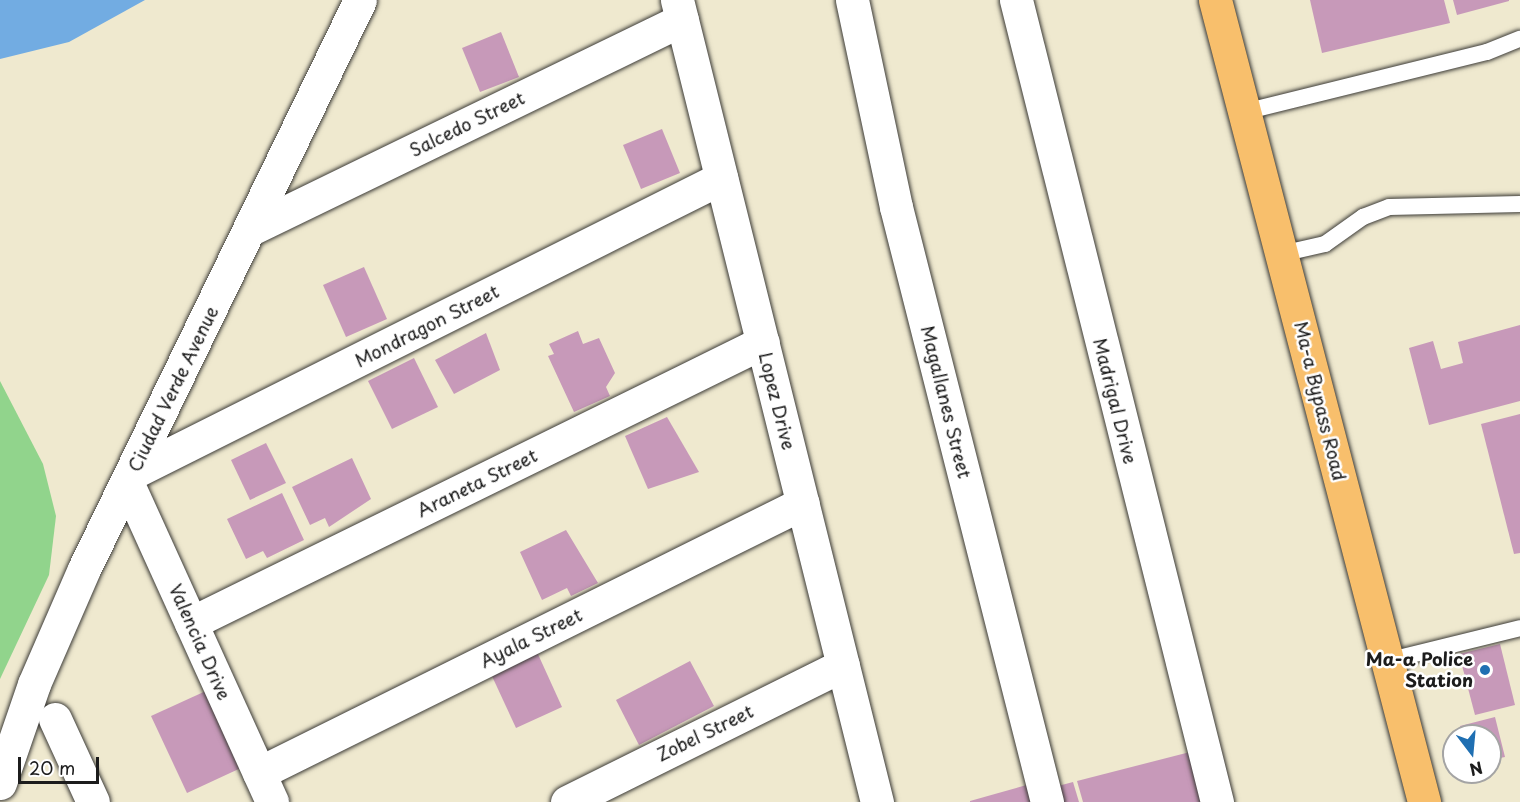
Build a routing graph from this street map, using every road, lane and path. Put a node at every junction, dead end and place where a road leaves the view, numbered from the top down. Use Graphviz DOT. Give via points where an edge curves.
graph roads {
  1 [pos="360,0"];
  2 [pos="852,0"];
  3 [pos="1016,0"];
  4 [pos="1215,0"];
  5 [pos="680,10"];
  6 [pos="1520,39"];
  7 [pos="1244,112"];
  8 [pos="722,178"];
  9 [pos="1520,204"];
  10 [pos="251,229"];
  11 [pos="1281,254"];
  12 [pos="763,342"];
  13 [pos="130,478"];
  14 [pos="803,503"];
  15 [pos="191,623"];
  16 [pos="1520,628"];
  17 [pos="1386,661"];
  18 [pos="843,665"];
  19 [pos="55,719"];
  20 [pos="259,773"];
  21 [pos="0,783"];
  22 [pos="93,802"];
  23 [pos="272,802"];
  24 [pos="567,802"];
  25 [pos="878,802"];
  26 [pos="1047,802"];
  27 [pos="1216,802"];
  28 [pos="1424,802"];
  1 -- 10 [label="street, Ciudad Verde Avenue"];
  2 -- 26 [label="street, Magallanes Street" via="896,207"];
  3 -- 27 [label="street, Madrigal Drive"];
  4 -- 7 [label="main road, Ma-a Bypass Road"];
  5 -- 8 [label="street, Lopez Drive"];
  5 -- 10 [label="street, Salcedo Street"];
  6 -- 7 [label="lane" via="1487,52"];
  7 -- 11 [label="main road, Ma-a Bypass Road"];
  8 -- 12 [label="street, Lopez Drive"];
  8 -- 13 [label="street, Mondragon Street"];
  9 -- 11 [label="lane" via="1389,207 1363,217 1325,244"];
  10 -- 13 [label="street, Ciudad Verde Avenue"];
  11 -- 17 [label="main road, Ma-a Bypass Road"];
  12 -- 14 [label="street, Lopez Drive"];
  12 -- 15 [label="street, Araneta Street"];
  13 -- 15 [label="street, Valencia Drive"];
  13 -- 21 [label="street, Ciudad Verde Avenue" via="34,684"];
  14 -- 18 [label="street, Lopez Drive"];
  14 -- 20 [label="street, Ayala Street"];
  15 -- 20 [label="street, Valencia Drive"];
  16 -- 17 [label="lane"];
  17 -- 28 [label="main road, Ma-a Bypass Road"];
  18 -- 24 [label="street, Zobel Street"];
  18 -- 25 [label="street, Lopez Drive"];
  19 -- 22 [label="street"];
  20 -- 23 [label="street, Valencia Drive"];
}
